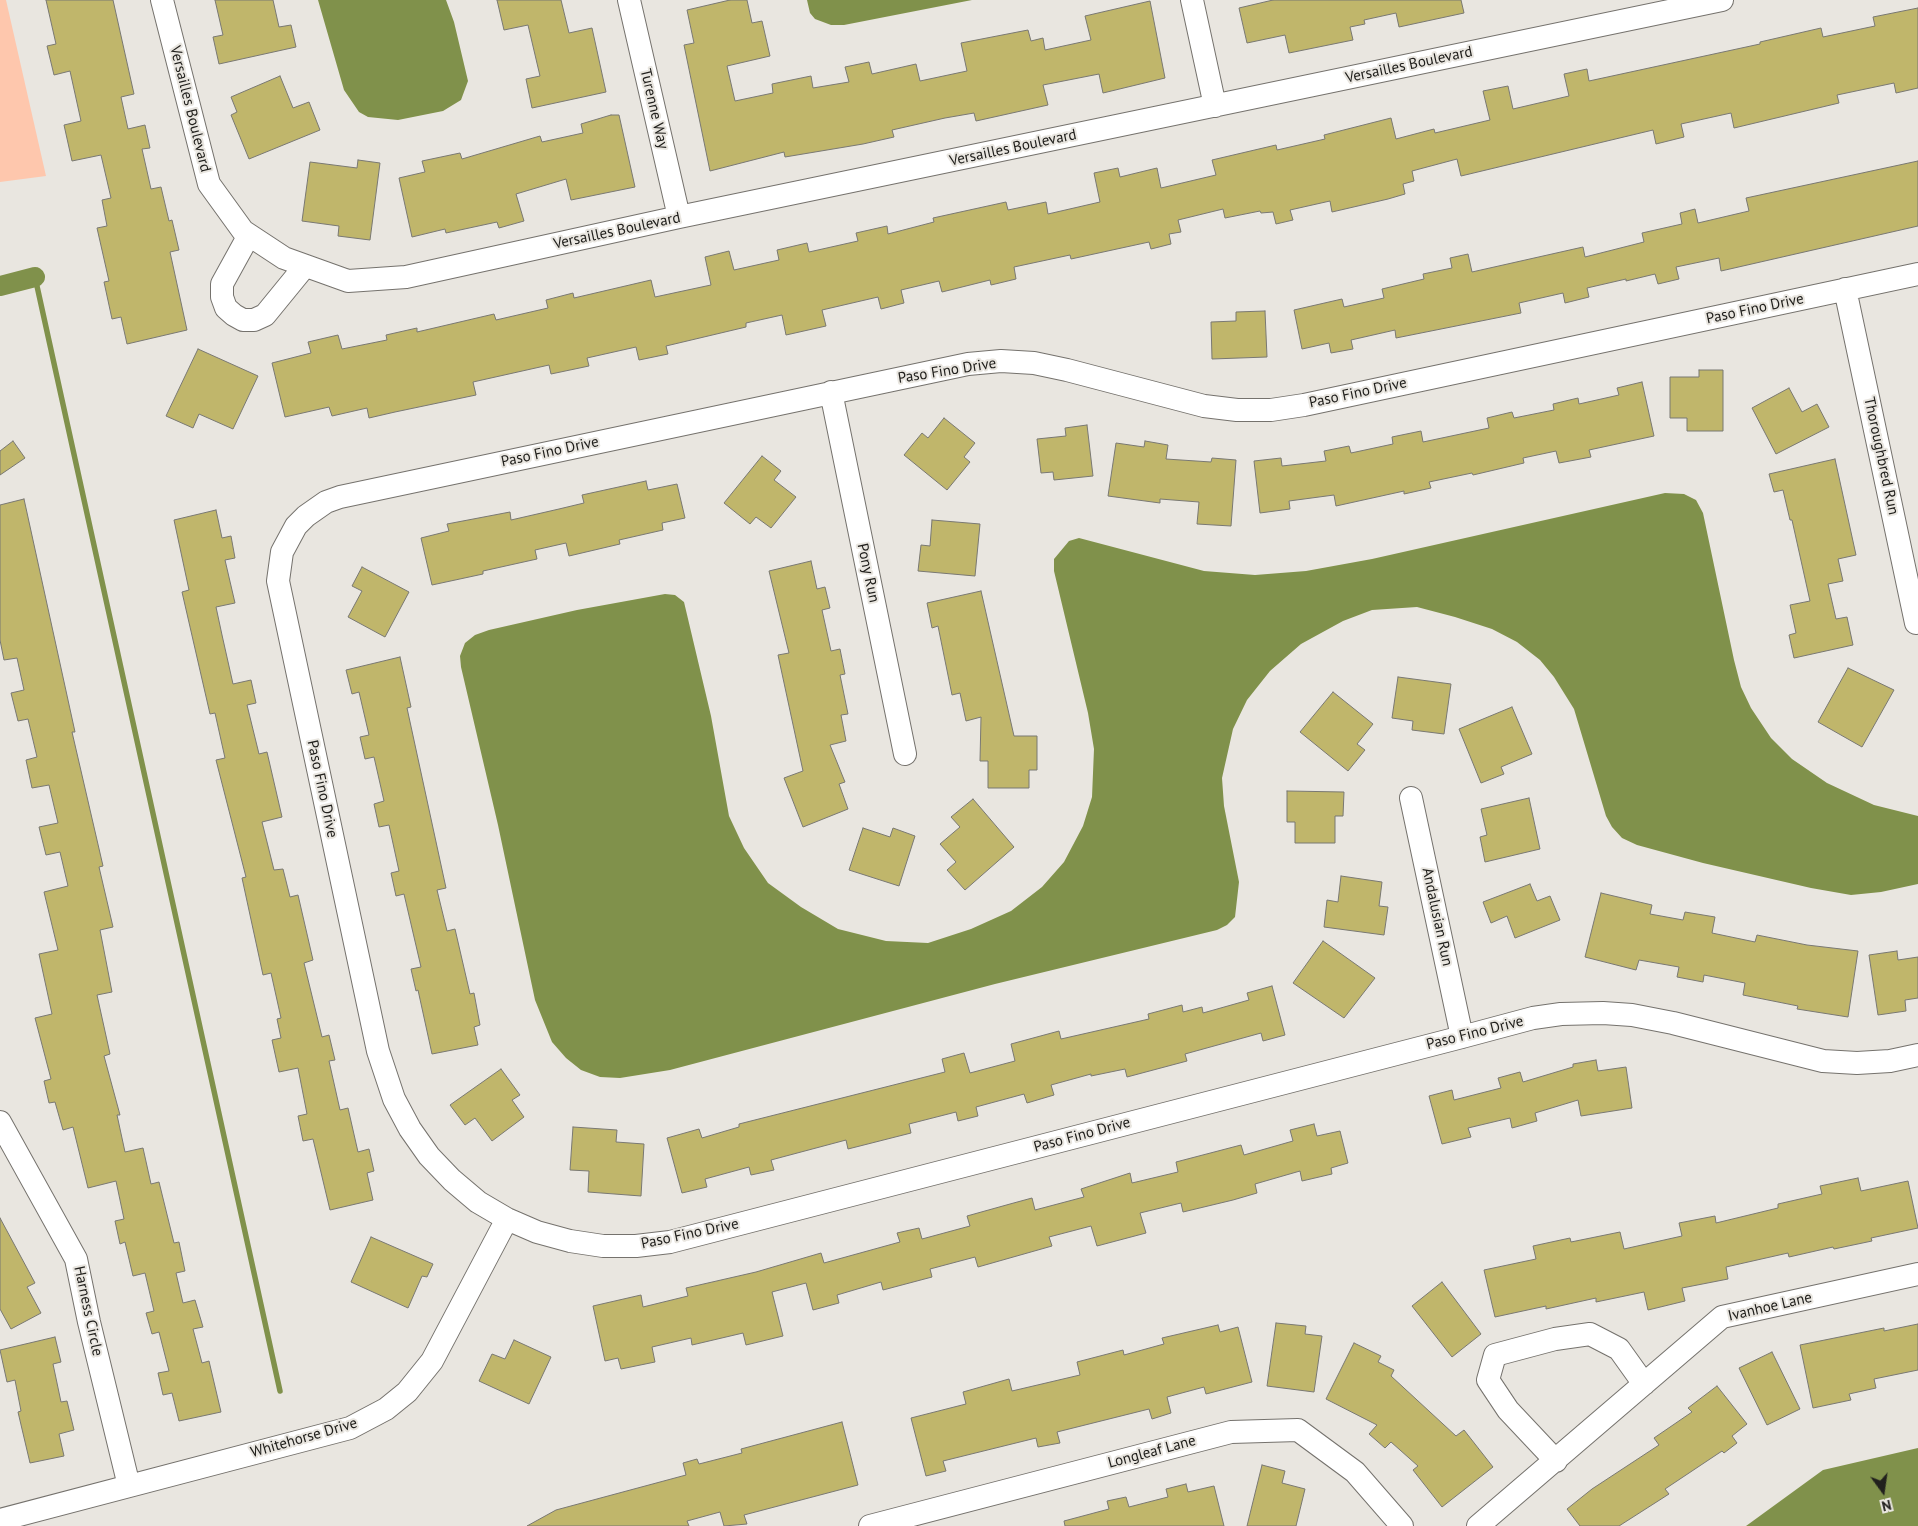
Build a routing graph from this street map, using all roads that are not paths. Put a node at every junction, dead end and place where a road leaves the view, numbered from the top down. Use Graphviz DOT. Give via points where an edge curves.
graph roads {
  1 [pos="162,0"];
  2 [pos="629,0"];
  3 [pos="1192,0"];
  4 [pos="1722,0"];
  5 [pos="1216,106"];
  6 [pos="679,217"];
  7 [pos="249,235"];
  8 [pos="305,266"];
  9 [pos="1918,274"];
  10 [pos="1845,290"];
  11 [pos="831,392"];
  12 [pos="1916,623"];
  13 [pos="905,754"];
  14 [pos="1411,798"];
  15 [pos="1462,1037"];
  16 [pos="1918,1055"];
  17 [pos="0,1122"];
  18 [pos="507,1219"];
  19 [pos="1918,1274"];
  20 [pos="1644,1384"];
  21 [pos="1556,1460"];
  22 [pos="129,1486"];
  23 [pos="0,1520"];
  24 [pos="870,1526"];
  25 [pos="1402,1526"];
  26 [pos="1478,1526"];
  1 -- 7 [label="street, Versailles Boulevard" via="209,184"];
  2 -- 6 [label="street, Turenne Way"];
  3 -- 5 [label="street"];
  4 -- 5 [label="street, Versailles Boulevard"];
  5 -- 6 [label="street, Versailles Boulevard"];
  6 -- 8 [label="street, Versailles Boulevard" via="406,277 348,281"];
  7 -- 8 [label="street, Versailles Boulevard" via="284,258"];
  7 -- 8 [label="street" via="222,284 226,308 243,320 265,316"];
  9 -- 10 [label="street, Paso Fino Drive"];
  10 -- 11 [label="street, Paso Fino Drive" via="1271,410 1204,406 1067,370 1001,361 968,364"];
  10 -- 12 [label="street, Thoroughbred Run"];
  11 -- 13 [label="street, Pony Run"];
  11 -- 18 [label="street, Paso Fino Drive" via="340,497 306,516 282,552 278,581 280,596 383,1067 394,1099 429,1156 478,1202"];
  14 -- 15 [label="street, Andalusian Run"];
  15 -- 16 [label="street, Paso Fino Drive" via="1534,1018 1603,1013 1673,1023 1823,1061 1857,1063"];
  15 -- 18 [label="street, Paso Fino Drive" via="670,1242 636,1246 570,1242"];
  17 -- 22 [label="street, Harness Circle" via="76,1259"];
  18 -- 22 [label="street, Whitehorse Drive" via="432,1361 407,1392 386,1409 350,1428"];
  19 -- 20 [label="street, Ivanhoe Lane" via="1722,1317"];
  20 -- 21 [label="street, Ivanhoe Lane"];
  20 -- 21 [label="street" via="1619,1349 1590,1334 1555,1339 1495,1355 1488,1380 1508,1410"];
  21 -- 26 [label="street, Ivanhoe Lane"];
  22 -- 23 [label="street, Whitehorse Drive"];
  24 -- 25 [label="street, Longleaf Lane" via="1231,1432 1298,1430 1355,1472"];
}
